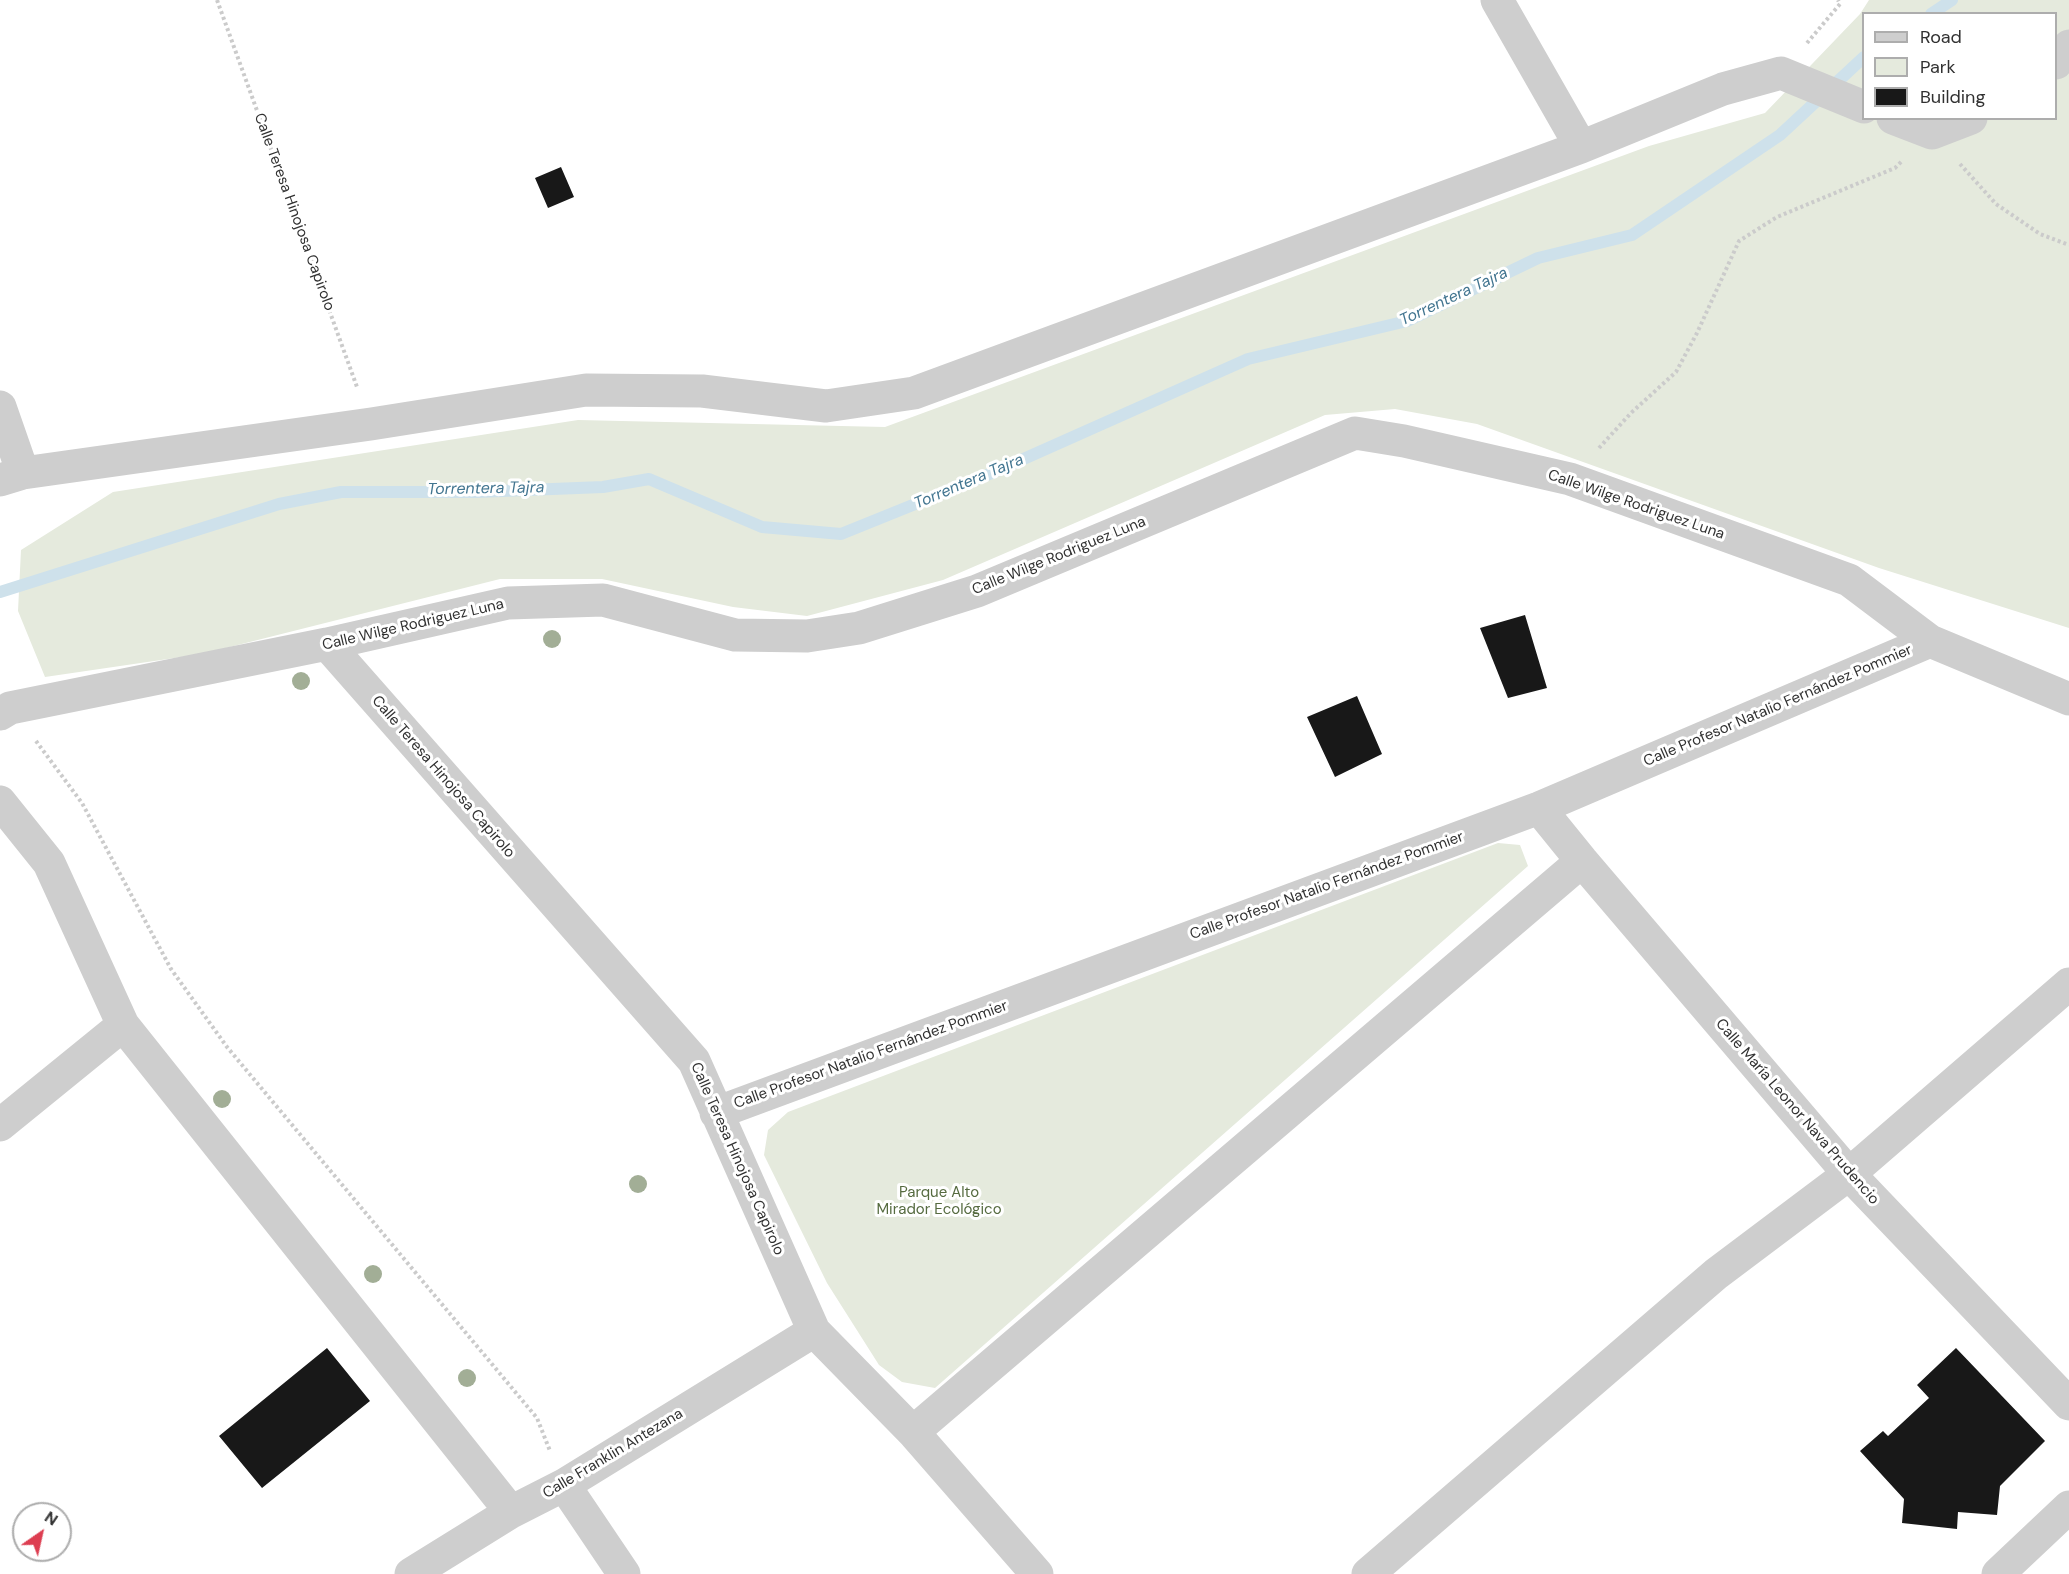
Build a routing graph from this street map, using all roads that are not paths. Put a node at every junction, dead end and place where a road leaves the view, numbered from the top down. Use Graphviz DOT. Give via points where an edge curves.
graph roads {
  1 [pos="1497,0"];
  2 [pos="2069,46"];
  3 [pos="2057,61"];
  4 [pos="1853,103"];
  5 [pos="1898,120"];
  6 [pos="1966,120"];
  7 [pos="1581,147"];
  8 [pos="0,407"];
  9 [pos="12,477"];
  10 [pos="1930,641"];
  11 [pos="327,644"];
  12 [pos="2069,699"];
  13 [pos="3,702"];
  14 [pos="0,802"];
  15 [pos="1539,808"];
  16 [pos="1582,861"];
  17 [pos="2069,984"];
  18 [pos="123,1025"];
  19 [pos="716,1113"];
  20 [pos="0,1125"];
  21 [pos="1849,1174"];
  22 [pos="814,1331"];
  23 [pos="2069,1404"];
  24 [pos="913,1432"];
  25 [pos="564,1485"];
  26 [pos="2069,1507"];
  27 [pos="512,1512"];
  28 [pos="411,1574"];
  29 [pos="624,1574"];
  30 [pos="1037,1574"];
  31 [pos="1368,1574"];
  32 [pos="1998,1574"];
  1 -- 7 [label="street"];
  2 -- 3 [label="street"];
  4 -- 7 [label="street" via="1781,73 1723,89"];
  5 -- 6 [label="street" via="1932,133"];
  7 -- 9 [label="street" via="914,393 826,406 702,391 586,390"];
  8 -- 9 [label="street"];
  10 -- 11 [label="street, Calle Wilge Rodriguez Luna" via="1849,580 1570,479 1354,433 977,591 859,628 807,636 735,634 603,600 508,603"];
  10 -- 12 [label="street, Calle Wilge Rodriguez Luna"];
  10 -- 15 [label="street, Calle Profesor Natalio Fernández Pommier"];
  11 -- 13 [label="street, Calle Wilge Rodriguez Luna"];
  11 -- 19 [label="street, Calle Teresa Hinojosa Capirolo" via="694,1061"];
  14 -- 18 [label="street" via="49,863"];
  15 -- 16 [label="street, Calle María Leonor Nava Prudencio"];
  15 -- 19 [label="street, Calle Profesor Natalio Fernández Pommier"];
  16 -- 21 [label="street, Calle María Leonor Nava Prudencio"];
  16 -- 24 [label="street"];
  17 -- 21 [label="street"];
  18 -- 20 [label="street"];
  18 -- 27 [label="street"];
  19 -- 22 [label="street, Calle Teresa Hinojosa Capirolo"];
  21 -- 23 [label="street, Calle María Leonor Nava Prudencio"];
  21 -- 31 [label="street" via="1716,1274"];
  22 -- 24 [label="street, Calle Teresa Hinojosa Capirolo"];
  22 -- 25 [label="street, Calle Franklin Antezana"];
  24 -- 30 [label="street, Calle Teresa Hinojosa Capirolo"];
  25 -- 27 [label="street, Calle Franklin Antezana"];
  25 -- 29 [label="street"];
  26 -- 32 [label="street"];
  27 -- 28 [label="street, Calle Franklin Antezana"];
}
